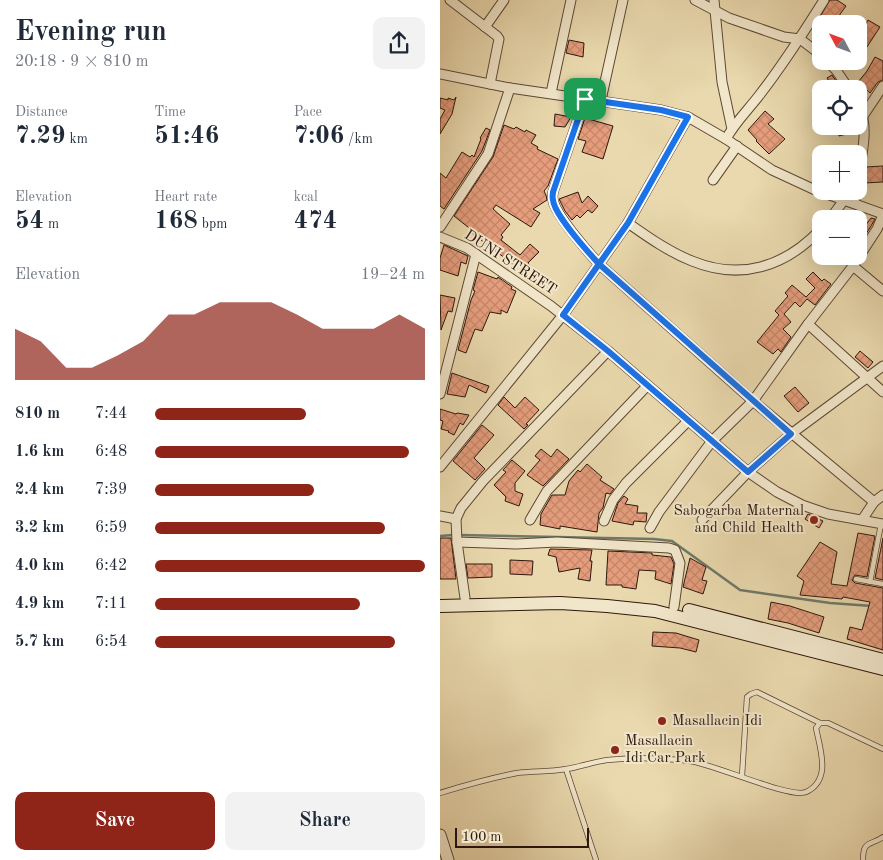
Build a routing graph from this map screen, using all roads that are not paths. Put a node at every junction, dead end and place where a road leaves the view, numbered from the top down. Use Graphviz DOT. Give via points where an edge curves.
graph roads {
  1 [pos="450,0"];
  2 [pos="504,0"];
  3 [pos="571,0"];
  4 [pos="623,0"];
  5 [pos="695,0"];
  6 [pos="714,0"];
  7 [pos="824,0"];
  8 [pos="716,10"];
  9 [pos="486,27"];
  10 [pos="800,39"];
  11 [pos="812,48"];
  12 [pos="440,74"];
  13 [pos="490,84"];
  14 [pos="883,86"];
  15 [pos="510,88"];
  16 [pos="551,93"];
  17 [pos="585,99"];
  18 [pos="601,100"];
  19 [pos="867,111"];
  20 [pos="688,117"];
  21 [pos="732,129"];
  22 [pos="726,139"];
  23 [pos="737,146"];
  24 [pos="713,180"];
  25 [pos="812,189"];
  26 [pos="844,200"];
  27 [pos="854,200"];
  28 [pos="854,203"];
  29 [pos="837,210"];
  30 [pos="883,215"];
  31 [pos="628,223"];
  32 [pos="440,227"];
  33 [pos="440,237"];
  34 [pos="812,239"];
  35 [pos="476,254"];
  36 [pos="599,264"];
  37 [pos="853,266"];
  38 [pos="883,291"];
  39 [pos="563,315"];
  40 [pos="808,324"];
  41 [pos="608,351"];
  42 [pos="883,366"];
  43 [pos="868,378"];
  44 [pos="647,386"];
  45 [pos="883,392"];
  46 [pos="440,394"];
  47 [pos="753,401"];
  48 [pos="688,421"];
  49 [pos="791,434"];
  50 [pos="712,441"];
  51 [pos="440,467"];
  52 [pos="748,472"];
  53 [pos="883,495"];
  54 [pos="874,502"];
  55 [pos="440,516"];
  56 [pos="456,519"];
  57 [pos="530,520"];
  58 [pos="702,520"];
  59 [pos="862,520"];
  60 [pos="604,521"];
  61 [pos="882,524"];
  62 [pos="650,528"];
  63 [pos="457,542"];
  64 [pos="856,580"];
  65 [pos="870,582"];
  66 [pos="883,584"];
  67 [pos="440,598"];
  68 [pos="464,598"];
  69 [pos="440,606"];
  70 [pos="674,607"];
  71 [pos="883,660"];
  72 [pos="883,669"];
  73 [pos="820,723"];
  74 [pos="883,749"];
  75 [pos="566,769"];
  76 [pos="742,776"];
  77 [pos="440,792"];
  78 [pos="440,836"];
  79 [pos="883,837"];
  80 [pos="448,860"];
  81 [pos="596,860"];
  82 [pos="863,860"];
  1 -- 9 [label="street"];
  2 -- 9 [label="street"];
  3 -- 16 [label="street"];
  4 -- 18 [label="street"];
  5 -- 8 [label="street"];
  6 -- 8 [label="street"];
  7 -- 10 [label="street"];
  8 -- 10 [label="street" via="729,18 784,37"];
  8 -- 21 [label="street" via="722,82"];
  9 -- 13 [label="street" via="499,42"];
  10 -- 11 [label="street"];
  10 -- 21 [label="street"];
  12 -- 13 [label="street"];
  13 -- 15 [label="street"];
  14 -- 19 [label="street"];
  15 -- 16 [label="street"];
  15 -- 32 [label="street" via="488,154"];
  16 -- 17 [label="street"];
  17 -- 18 [label="street"];
  17 -- 36 [label="street" via="552,200"];
  18 -- 20 [label="street"];
  20 -- 22 [label="street"];
  20 -- 31 [label="street"];
  21 -- 22 [label="street"];
  22 -- 23 [label="street"];
  23 -- 24 [label="street"];
  23 -- 25 [label="street" via="772,170"];
  26 -- 28 [label="street"];
  26 -- 29 [label="street"];
  27 -- 28 [label="street"];
  28 -- 30 [label="street"];
  30 -- 37 [label="street"];
  31 -- 34 [label="street" via="692,261 743,271 767,266 795,252"];
  31 -- 36 [label="street"];
  33 -- 35 [label="street, DUNI STREET"];
  35 -- 39 [label="street, DUNI STREET"];
  35 -- 46 [label="street"];
  36 -- 39 [label="street"];
  36 -- 47 [label="street"];
  37 -- 38 [label="street"];
  37 -- 40 [label="street"];
  39 -- 41 [label="street, DUNI STREET"];
  39 -- 51 [label="street"];
  40 -- 43 [label="street"];
  40 -- 47 [label="street"];
  41 -- 44 [label="street, DUNI STREET"];
  41 -- 56 [label="street" via="483,481"];
  42 -- 43 [label="street"];
  43 -- 45 [label="street"];
  43 -- 49 [label="street"];
  44 -- 48 [label="street, DUNI STREET"];
  44 -- 57 [label="street" via="547,490"];
  47 -- 49 [label="street"];
  47 -- 50 [label="street"];
  48 -- 50 [label="street, DUNI STREET"];
  48 -- 60 [label="street" via="626,483 613,500"];
  49 -- 52 [label="street"];
  49 -- 54 [label="street"];
  50 -- 52 [label="street, DUNI STREET"];
  50 -- 62 [label="street"];
  52 -- 58 [label="street"];
  52 -- 59 [label="street, DUNI STREET" via="802,505"];
  53 -- 54 [label="street"];
  54 -- 59 [label="street"];
  55 -- 56 [label="street"];
  56 -- 63 [label="street"];
  59 -- 61 [label="street, DUNI STREET"];
  61 -- 65 [label="lane"];
  63 -- 68 [label="street"];
  63 -- 70 [label="street" via="557,542 669,548 674,550 680,563"];
  64 -- 65 [label="lane"];
  65 -- 66 [label="lane"];
  67 -- 68 [label="main road"];
  68 -- 70 [label="main road" via="589,597"];
  69 -- 72 [label="main road" via="560,603 655,611"];
  70 -- 71 [label="main road"];
  73 -- 74 [label="lane" via="828,723"];
  73 -- 76 [label="lane" via="816,728 823,772 812,789 793,793"];
  73 -- 76 [label="lane" via="757,692 751,694 747,697"];
  75 -- 76 [label="lane" via="606,760 656,758 692,761"];
  75 -- 77 [label="lane" via="490,778"];
  75 -- 81 [label="lane"];
  78 -- 80 [label="street"];
  79 -- 82 [label="lane" via="865,846"];
}
